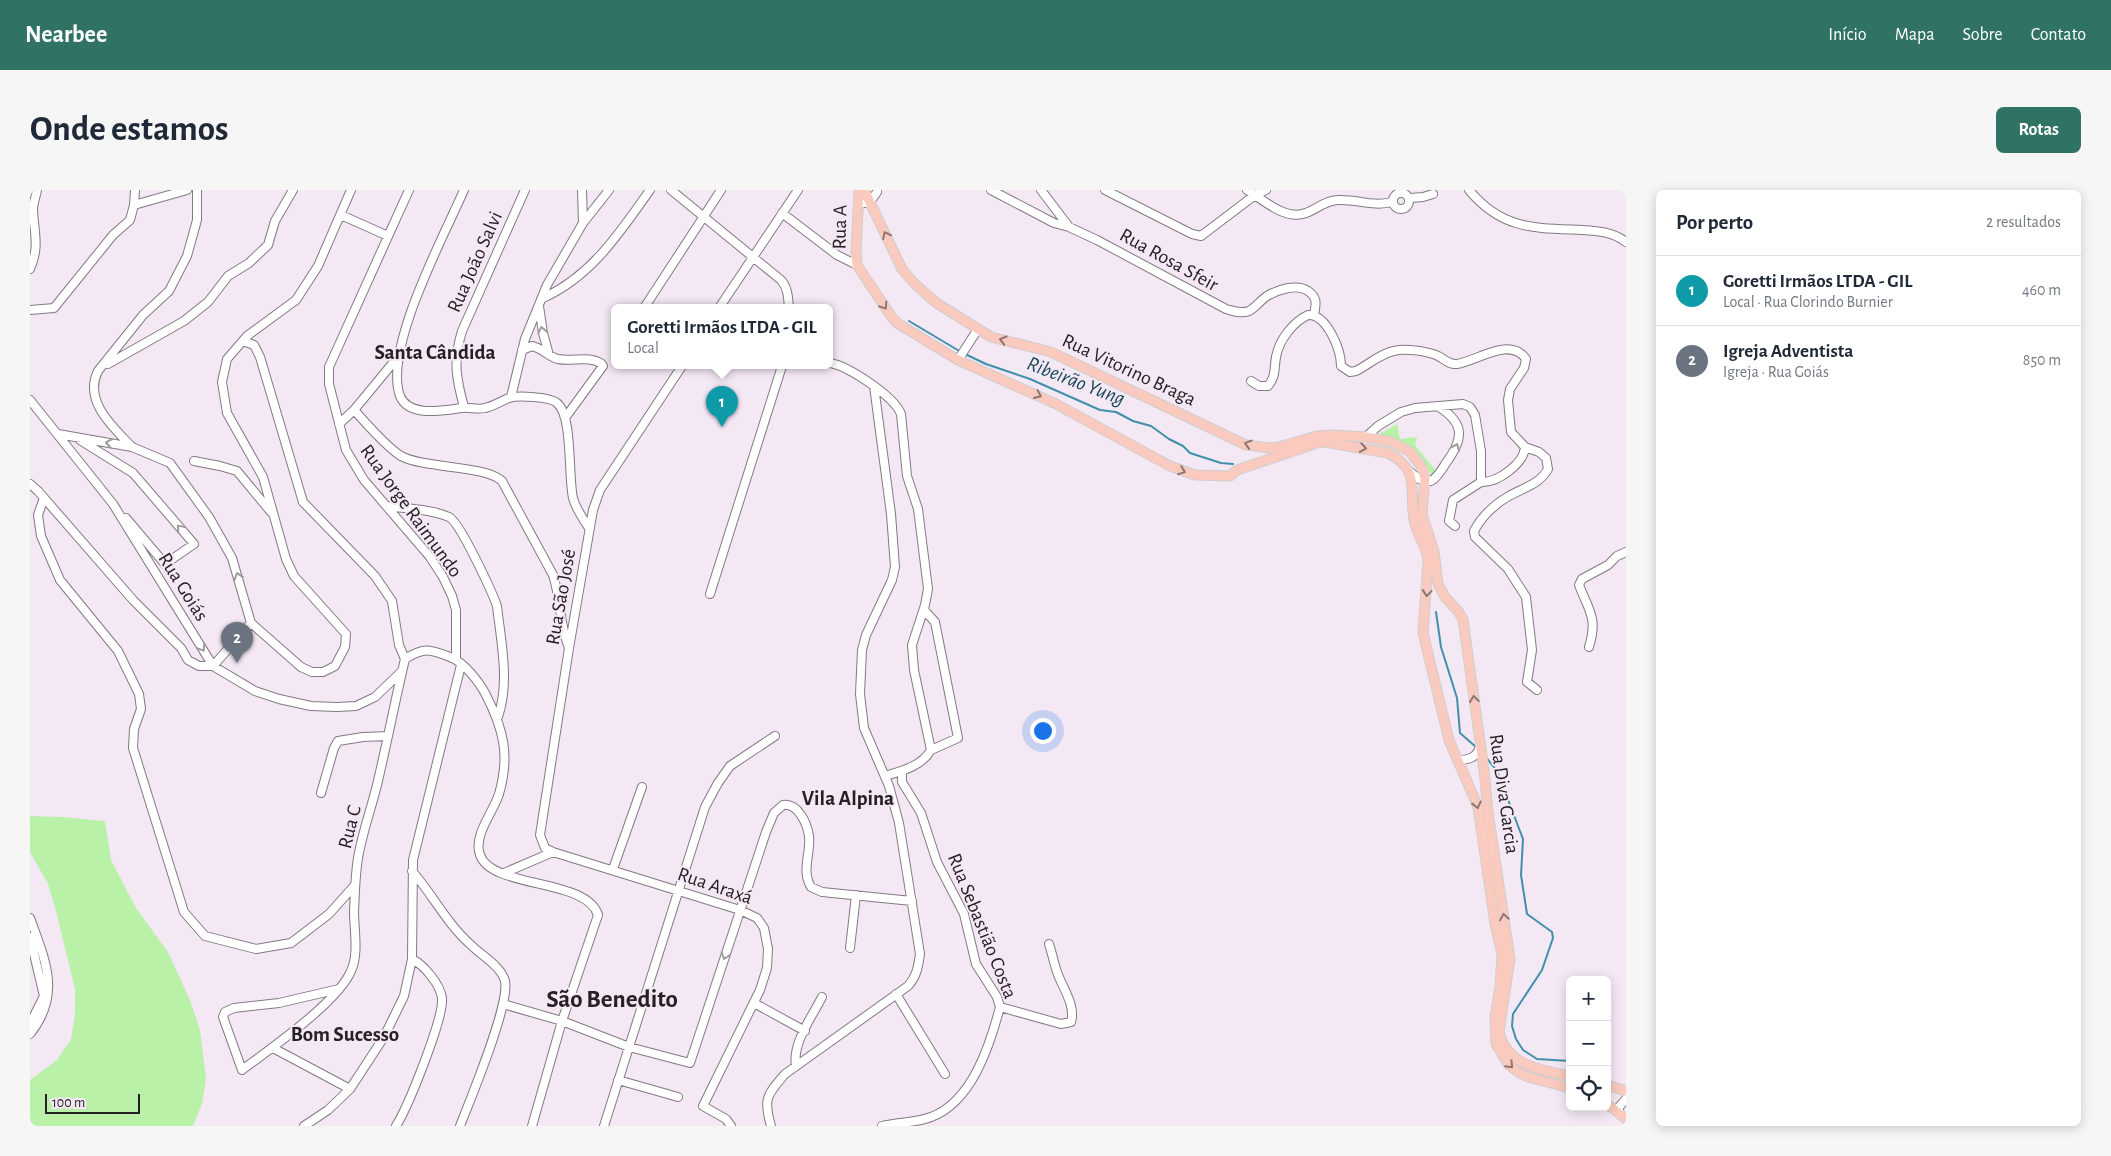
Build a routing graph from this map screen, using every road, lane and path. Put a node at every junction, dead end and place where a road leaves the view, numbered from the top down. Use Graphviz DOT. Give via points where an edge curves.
graph roads {
  1 [pos="37,190"];
  2 [pos="134,190"];
  3 [pos="187,190"];
  4 [pos="197,190"];
  5 [pos="293,190"];
  6 [pos="351,190"];
  7 [pos="409,190"];
  8 [pos="464,190"];
  9 [pos="525,190"];
  10 [pos="582,190"];
  11 [pos="609,190"];
  12 [pos="650,190"];
  13 [pos="671,190"];
  14 [pos="721,190"];
  15 [pos="798,190"];
  16 [pos="859,190"];
  17 [pos="865,190"];
  18 [pos="991,190"];
  19 [pos="1041,190"];
  20 [pos="1105,190"];
  21 [pos="1247,190"];
  22 [pos="1266,190"];
  23 [pos="1469,190"];
  24 [pos="877,191"];
  25 [pos="1433,194"];
  26 [pos="1255,195"];
  27 [pos="1410,198"];
  28 [pos="1392,202"];
  29 [pos="858,204"];
  30 [pos="134,205"];
  31 [pos="872,207"];
  32 [pos="782,213"];
  33 [pos="341,215"];
  34 [pos="704,216"];
  35 [pos="583,223"];
  36 [pos="1069,227"];
  37 [pos="388,236"];
  38 [pos="1626,242"];
  39 [pos="856,251"];
  40 [pos="754,257"];
  41 [pos="844,258"];
  42 [pos="858,265"];
  43 [pos="30,269"];
  44 [pos="543,298"];
  45 [pos="647,304"];
  46 [pos="722,304"];
  47 [pos="788,304"];
  48 [pos="538,306"];
  49 [pos="30,310"];
  50 [pos="1314,315"];
  51 [pos="978,329"];
  52 [pos="243,341"];
  53 [pos="522,350"];
  54 [pos="549,355"];
  55 [pos="397,358"];
  56 [pos="959,358"];
  57 [pos="833,364"];
  58 [pos="680,369"];
  59 [pos="781,369"];
  60 [pos="98,371"];
  61 [pos="1251,381"];
  62 [pos="874,386"];
  63 [pos="511,397"];
  64 [pos="30,400"];
  65 [pos="1439,407"];
  66 [pos="464,408"];
  67 [pos="354,410"];
  68 [pos="566,418"];
  69 [pos="339,424"];
  70 [pos="58,434"];
  71 [pos="1366,437"];
  72 [pos="76,438"];
  73 [pos="132,447"];
  74 [pos="1525,447"];
  75 [pos="194,461"];
  76 [pos="1410,472"];
  77 [pos="1425,481"];
  78 [pos="1481,482"];
  79 [pos="30,484"];
  80 [pos="44,498"];
  81 [pos="113,504"];
  82 [pos="387,506"];
  83 [pos="272,514"];
  84 [pos="1455,526"];
  85 [pos="589,528"];
  86 [pos="1626,552"];
  87 [pos="710,594"];
  88 [pos="924,610"];
  89 [pos="251,623"];
  90 [pos="1589,647"];
  91 [pos="569,648"];
  92 [pos="405,659"];
  93 [pos="458,662"];
  94 [pos="212,666"];
  95 [pos="402,671"];
  96 [pos="1537,690"];
  97 [pos="498,718"];
  98 [pos="388,736"];
  99 [pos="775,736"];
  100 [pos="931,750"];
  101 [pos="1480,753"];
  102 [pos="1458,760"];
  103 [pos="902,771"];
  104 [pos="885,776"];
  105 [pos="902,782"];
  106 [pos="889,786"];
  107 [pos="642,787"];
  108 [pos="321,793"];
  109 [pos="553,852"];
  110 [pos="613,869"];
  111 [pos="412,871"];
  112 [pos="504,873"];
  113 [pos="355,885"];
  114 [pos="678,890"];
  115 [pos="856,895"];
  116 [pos="912,901"];
  117 [pos="740,910"];
  118 [pos="30,918"];
  119 [pos="33,938"];
  120 [pos="1049,944"];
  121 [pos="850,948"];
  122 [pos="412,959"];
  123 [pos="339,988"];
  124 [pos="896,994"];
  125 [pos="822,997"];
  126 [pos="754,1002"];
  127 [pos="503,1004"];
  128 [pos="1000,1007"];
  129 [pos="562,1021"];
  130 [pos="30,1024"];
  131 [pos="805,1031"];
  132 [pos="30,1034"];
  133 [pos="629,1047"];
  134 [pos="273,1048"];
  135 [pos="796,1066"];
  136 [pos="945,1074"];
  137 [pos="1566,1075"];
  138 [pos="618,1080"];
  139 [pos="1611,1086"];
  140 [pos="1566,1087"];
  141 [pos="350,1089"];
  142 [pos="1626,1091"];
  143 [pos="678,1097"];
  144 [pos="1626,1099"];
  145 [pos="1611,1107"];
  146 [pos="1622,1116"];
  147 [pos="304,1126"];
  148 [pos="396,1126"];
  149 [pos="460,1126"];
  150 [pos="532,1126"];
  151 [pos="604,1126"];
  152 [pos="731,1126"];
  153 [pos="771,1126"];
  154 [pos="882,1126"];
  1 -- 43 [label="street" via="33,208 37,243"];
  2 -- 30 [label="street"];
  3 -- 30 [label="street"];
  4 -- 60 [label="street" via="197,220 187,256 170,291 143,315"];
  5 -- 60 [label="street" via="276,221 268,245 249,264 228,276 208,302 184,321"];
  6 -- 33 [label="street"];
  7 -- 37 [label="street, Rua Jorge Raimundo"];
  8 -- 55 [label="street" via="408,319"];
  9 -- 66 [label="street, Rua João Salvi" via="457,346 455,364"];
  10 -- 35 [label="street"];
  11 -- 35 [label="street"];
  12 -- 44 [label="street" via="598,258 573,282"];
  13 -- 34 [label="street"];
  14 -- 34 [label="street"];
  15 -- 32 [label="street"];
  16 -- 29 [label="main road, Rua A"];
  17 -- 24 [label="street"];
  17 -- 31 [label="main road, Rua Vitorino Braga"];
  18 -- 36 [label="street, Rua Rosa Sfeir" via="1054,223"];
  19 -- 36 [label="street"];
  20 -- 26 [label="street" via="1197,236 1205,234"];
  21 -- 26 [label="street"];
  22 -- 26 [label="street"];
  23 -- 38 [label="street" via="1500,217 1518,225 1610,233"];
  24 -- 31 [label="street"];
  25 -- 27 [label="street"];
  26 -- 28 [label="street" via="1287,214 1297,215 1332,200 1375,205"];
  27 -- 28 [label="street" via="1400,193"];
  27 -- 28 [label="street" via="1404,209 1398,209"];
  29 -- 31 [label="street"];
  29 -- 39 [label="main road, Rua A"];
  30 -- 49 [label="street" via="130,220 54,308"];
  51 -- 31 [label="main road, Rua Vitorino Braga, one-way" via="935,302 913,282 902,269"];
  32 -- 40 [label="street"];
  32 -- 41 [label="street"];
  33 -- 37 [label="street"];
  33 -- 52 [label="street" via="318,266 296,300"];
  34 -- 40 [label="street"];
  34 -- 45 [label="street"];
  35 -- 44 [label="street"];
  36 -- 50 [label="street, Rua Rosa Sfeir" via="1226,309 1247,311 1277,291 1299,288 1314,296"];
  37 -- 69 [label="street, Rua Jorge Raimundo" via="329,367 329,384"];
  39 -- 41 [label="street"];
  39 -- 42 [label="main road, Rua A"];
  40 -- 46 [label="street"];
  40 -- 47 [label="street" via="785,285"];
  41 -- 42 [label="street"];
  42 -- 56 [label="main road, one-way" via="897,323"];
  44 -- 48 [label="street"];
  48 -- 53 [label="street"];
  54 -- 48 [label="street, one-way"];
  50 -- 61 [label="street" via="1303,317 1294,324 1281,342 1275,360 1274,380 1268,386 1259,386"];
  50 -- 74 [label="street" via="1336,343 1342,366 1350,372 1396,350 1437,355 1452,364 1502,350 1519,352 1526,359 1524,368 1510,389 1508,400 1511,432"];
  51 -- 56 [label="street"];
  71 -- 51 [label="main road, Rua Vitorino Braga, one-way" via="1317,436 1270,448 1246,445 1051,352 1002,340"];
  52 -- 83 [label="street" via="227,359 222,382 224,400 227,414 263,477"];
  52 -- 92 [label="street" via="254,346 260,357 303,502 375,576 392,601 399,645"];
  53 -- 54 [label="street" via="532,346"];
  53 -- 63 [label="street"];
  54 -- 68 [label="street" via="561,359 590,359 603,366"];
  55 -- 66 [label="street" via="397,384 401,398 409,407 423,410"];
  55 -- 67 [label="street"];
  56 -- 76 [label="main road, one-way" via="1056,404 1170,466 1195,475 1230,476 1237,470 1298,449 1330,442 1381,451 1396,458"];
  57 -- 62 [label="street"];
  58 -- 85 [label="street, Rua São José" via="600,490"];
  59 -- 87 [label="street"];
  60 -- 73 [label="street" via="94,380 95,398 106,420"];
  62 -- 88 [label="street" via="893,400 901,414 907,476 918,509 924,545 928,589"];
  62 -- 104 [label="street" via="895,567 862,650 860,694 864,728"];
  63 -- 66 [label="street" via="485,408"];
  63 -- 68 [label="street" via="548,398 559,405"];
  64 -- 70 [label="street, Rua Goiás"];
  65 -- 71 [label="street" via="1401,412"];
  77 -- 65 [label="street, one-way" via="1435,479 1459,442 1454,420"];
  65 -- 78 [label="street" via="1463,404 1470,407 1481,451"];
  67 -- 69 [label="street"];
  67 -- 91 [label="street" via="401,455 417,461 491,474 502,481 553,575"];
  68 -- 85 [label="street" via="573,498"];
  69 -- 82 [label="street, Rua Jorge Raimundo" via="346,450 364,480"];
  70 -- 72 [label="street"];
  70 -- 81 [label="street, Rua Goiás"];
  71 -- 77 [label="main road, Rua Vitorino Braga" via="1400,445 1418,461"];
  73 -- 72 [label="street, one-way"];
  81 -- 72 [label="street, one-way" via="165,564 194,544 133,473"];
  89 -- 73 [label="street, one-way" via="232,558 209,517 170,463"];
  74 -- 78 [label="street" via="1511,470 1488,482"];
  74 -- 96 [label="street" via="1546,458 1549,465 1546,474 1501,501 1481,518 1474,531 1475,537 1508,569 1526,597 1532,650 1527,682"];
  75 -- 83 [label="street" via="237,472"];
  76 -- 77 [label="street"];
  76 -- 102 [label="main road, one-way" via="1415,522 1429,568 1423,633 1448,740"];
  101 -- 77 [label="main road, Rua Diva Garcia, one-way" via="1463,619 1438,584 1434,551 1423,521"];
  78 -- 84 [label="street" via="1453,500 1449,521"];
  79 -- 80 [label="street"];
  80 -- 94 [label="street" via="133,600 181,648 188,660 199,666"];
  80 -- 113 [label="street" via="38,515 41,536 60,580 118,651 139,694 141,709 134,729 133,748 184,912 205,936 256,949 291,943 329,914"];
  81 -- 94 [label="street, Rua Goiás, one-way"];
  82 -- 93 [label="street, Rua Jorge Raimundo" via="430,556 452,596 456,610"];
  82 -- 97 [label="street" via="449,516 468,545 496,606 504,679"];
  83 -- 89 [label="street" via="294,576 346,634 345,647 334,666 323,672 312,672 301,667"];
  85 -- 91 [label="street, Rua São José"];
  86 -- 90 [label="street" via="1582,579 1580,585 1592,620 1593,634"];
  88 -- 100 [label="street" via="912,645"];
  88 -- 100 [label="street" via="935,622 958,738"];
  89 -- 94 [label="street"];
  91 -- 109 [label="street, Rua São José" via="540,835 545,848"];
  92 -- 93 [label="street" via="416,652 432,650"];
  92 -- 95 [label="street"];
  93 -- 97 [label="street" via="483,689"];
  93 -- 111 [label="street, Rua Jorge Raimundo"];
  94 -- 95 [label="street, Rua Goiás" via="255,691 279,699 311,706 337,707 356,706 375,697"];
  95 -- 98 [label="street, Rua C"];
  97 -- 112 [label="street" via="503,737 504,770 479,846 480,855 488,866"];
  98 -- 108 [label="street" via="338,741"];
  98 -- 113 [label="street, Rua C" via="358,857"];
  99 -- 114 [label="street" via="730,766 718,783 705,807"];
  100 -- 103 [label="street" via="926,758"];
  101 -- 102 [label="street"];
  137 -- 101 [label="main road, Rua Diva Garcia, one-way" via="1526,1065 1517,1060 1502,1042 1500,1032 1510,959"];
  102 -- 140 [label="main road, one-way" via="1478,806 1502,954 1495,1016 1496,1044 1508,1064 1518,1072"];
  103 -- 104 [label="street"];
  103 -- 105 [label="street"];
  104 -- 106 [label="street"];
  105 -- 106 [label="street"];
  105 -- 128 [label="street, Rua Sebastião Costa" via="921,813 937,862 964,914 976,964"];
  106 -- 116 [label="street" via="899,823"];
  107 -- 110 [label="street"];
  109 -- 110 [label="street, Rua Araxá"];
  109 -- 112 [label="street"];
  110 -- 114 [label="street, Rua Araxá"];
  111 -- 122 [label="street, Rua Jorge Raimundo"];
  111 -- 127 [label="street" via="454,928 501,974 505,986"];
  112 -- 129 [label="street" via="567,891 596,909 597,920"];
  113 -- 123 [label="street, Rua C" via="355,954 351,971"];
  114 -- 117 [label="street, Rua Araxá"];
  114 -- 133 [label="street"];
  115 -- 116 [label="street"];
  115 -- 117 [label="street" via="822,892 812,887 806,871 808,831 797,810 787,804 774,813"];
  115 -- 121 [label="street"];
  116 -- 124 [label="street" via="920,954 918,968 916,978"];
  117 -- 126 [label="street, Rua Araxá" via="761,922 768,949 764,979"];
  117 -- 133 [label="street, one-way" via="690,1063"];
  118 -- 119 [label="street"];
  119 -- 130 [label="street" via="44,996"];
  119 -- 132 [label="street" via="48,969 48,994 40,1018"];
  120 -- 128 [label="street" via="1068,997 1071,1022 1061,1024"];
  122 -- 141 [label="street, Rua Jorge Raimundo" via="396,1016"];
  122 -- 148 [label="street" via="424,968 442,999 438,1021"];
  123 -- 134 [label="street, Rua C" via="330,1000"];
  123 -- 134 [label="street, Rua C" via="225,1012 223,1017 242,1070"];
  124 -- 135 [label="street"];
  124 -- 136 [label="street"];
  125 -- 131 [label="street"];
  126 -- 131 [label="street"];
  126 -- 152 [label="street, Rua Araxá" via="703,1106 726,1119"];
  127 -- 129 [label="street"];
  127 -- 149 [label="street"];
  128 -- 154 [label="street, Rua Sebastião Costa" via="980,1066 963,1093 946,1110 931,1117"];
  129 -- 133 [label="street"];
  129 -- 150 [label="street"];
  131 -- 135 [label="street" via="796,1053"];
  133 -- 138 [label="street"];
  134 -- 141 [label="street"];
  135 -- 153 [label="street" via="785,1074 766,1098"];
  138 -- 143 [label="street"];
  138 -- 151 [label="street"];
  139 -- 142 [label="main road"];
  141 -- 147 [label="street, Rua Jorge Raimundo" via="328,1110"];
  144 -- 146 [label="street" via="1620,1107"];
  145 -- 146 [label="main road"];
}
